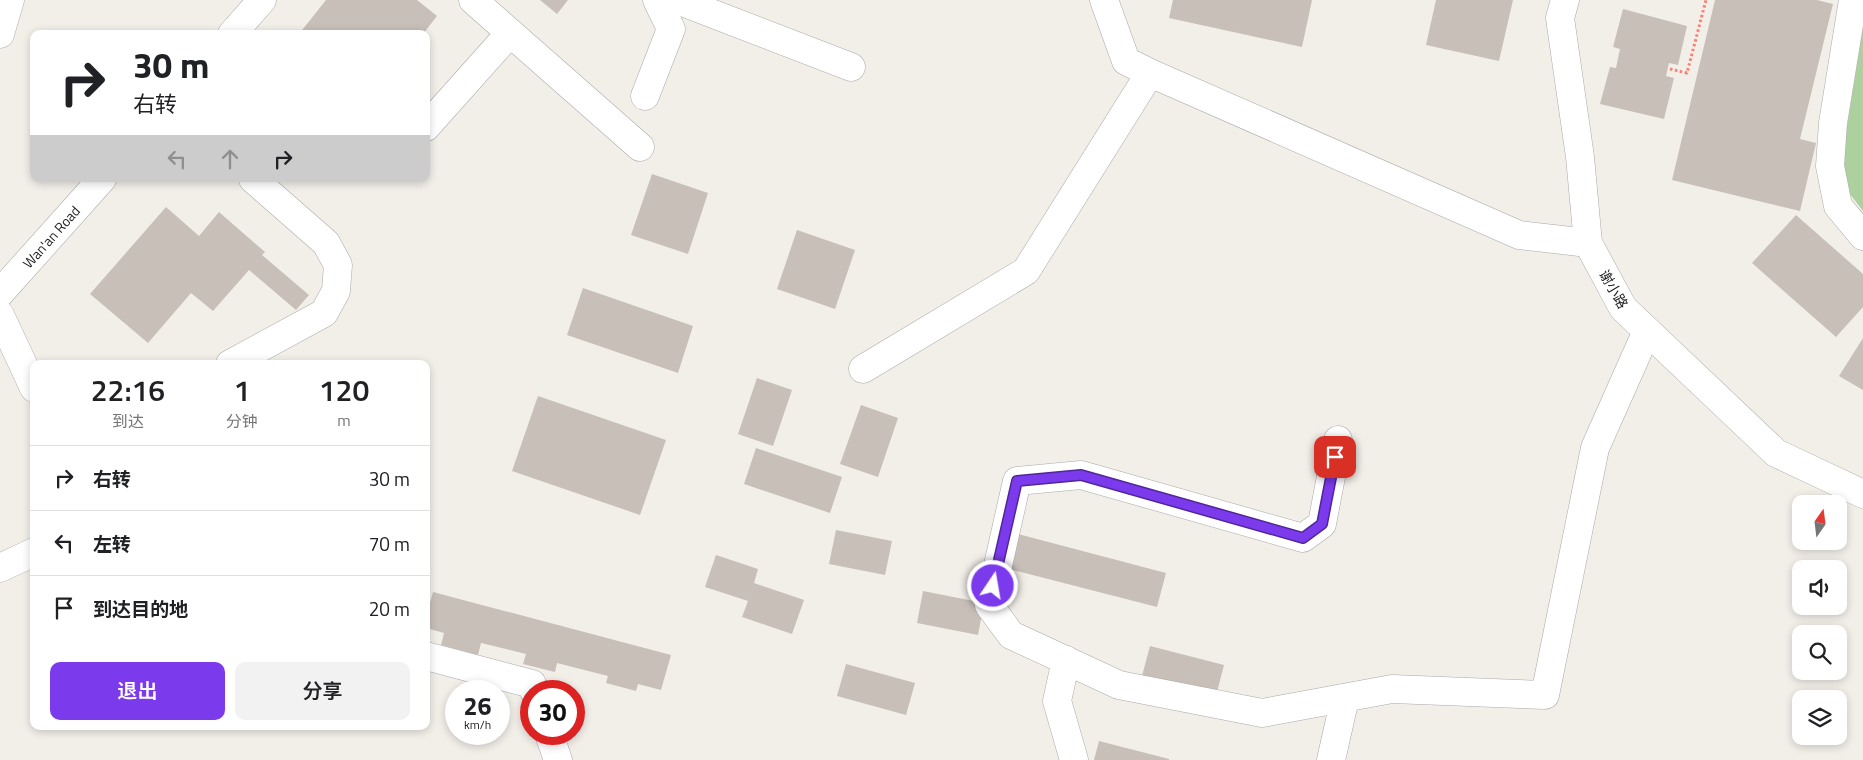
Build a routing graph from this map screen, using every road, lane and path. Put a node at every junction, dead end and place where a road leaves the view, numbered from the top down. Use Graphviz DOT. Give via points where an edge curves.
graph roads {
  1 [pos="10,0"];
  2 [pos="262,0"];
  3 [pos="473,0"];
  4 [pos="657,0"];
  5 [pos="677,0"];
  6 [pos="1104,0"];
  7 [pos="1565,0"];
  8 [pos="1706,0"];
  9 [pos="1853,0"];
  10 [pos="236,30"];
  11 [pos="510,33"];
  12 [pos="0,34"];
  13 [pos="852,67"];
  14 [pos="1670,69"];
  15 [pos="1150,74"];
  16 [pos="645,96"];
  17 [pos="430,122"];
  18 [pos="640,147"];
  19 [pos="99,182"];
  20 [pos="256,182"];
  21 [pos="1863,236"];
  22 [pos="1588,243"];
  23 [pos="0,293"];
  24 [pos="0,315"];
  25 [pos="1647,331"];
  26 [pos="237,360"];
  27 [pos="863,369"];
  28 [pos="30,379"];
  29 [pos="1338,440"];
  30 [pos="1863,494"];
  31 [pos="30,554"];
  32 [pos="0,568"];
  33 [pos="430,657"];
  34 [pos="1066,660"];
  35 [pos="520,681"];
  36 [pos="1345,698"];
  37 [pos="553,745"];
  38 [pos="558,760"];
  39 [pos="1074,760"];
  40 [pos="1331,760"];
  1 -- 12 [label="street"];
  2 -- 10 [label="street"];
  3 -- 11 [label="street"];
  4 -- 16 [label="street" via="671,29"];
  5 -- 13 [label="street"];
  6 -- 15 [label="street" via="1126,61"];
  7 -- 22 [label="street, 谢小路" via="1560,18 1580,157"];
  8 -- 14 [label="path" via="1687,73"];
  9 -- 21 [label="street" via="1833,123 1830,166 1838,206"];
  11 -- 17 [label="street"];
  11 -- 18 [label="street"];
  15 -- 22 [label="street" via="1520,235"];
  15 -- 27 [label="street" via="1026,271"];
  19 -- 23 [label="street, Wan'an Road"];
  20 -- 26 [label="street" via="326,243 338,265 336,291 324,313"];
  22 -- 25 [label="street, 谢小路" via="1623,308"];
  24 -- 28 [label="street"];
  25 -- 30 [label="street, 谢小路" via="1776,453"];
  25 -- 36 [label="street" via="1595,448 1545,694 1392,689"];
  29 -- 34 [label="street" via="1322,524 1303,538 1081,475 1017,481 989,605 1011,635"];
  31 -- 32 [label="street"];
  33 -- 35 [label="street"];
  34 -- 36 [label="street" via="1119,685 1262,714"];
  34 -- 39 [label="street" via="1057,701"];
  36 -- 40 [label="street"];
  37 -- 38 [label="street"];
}
